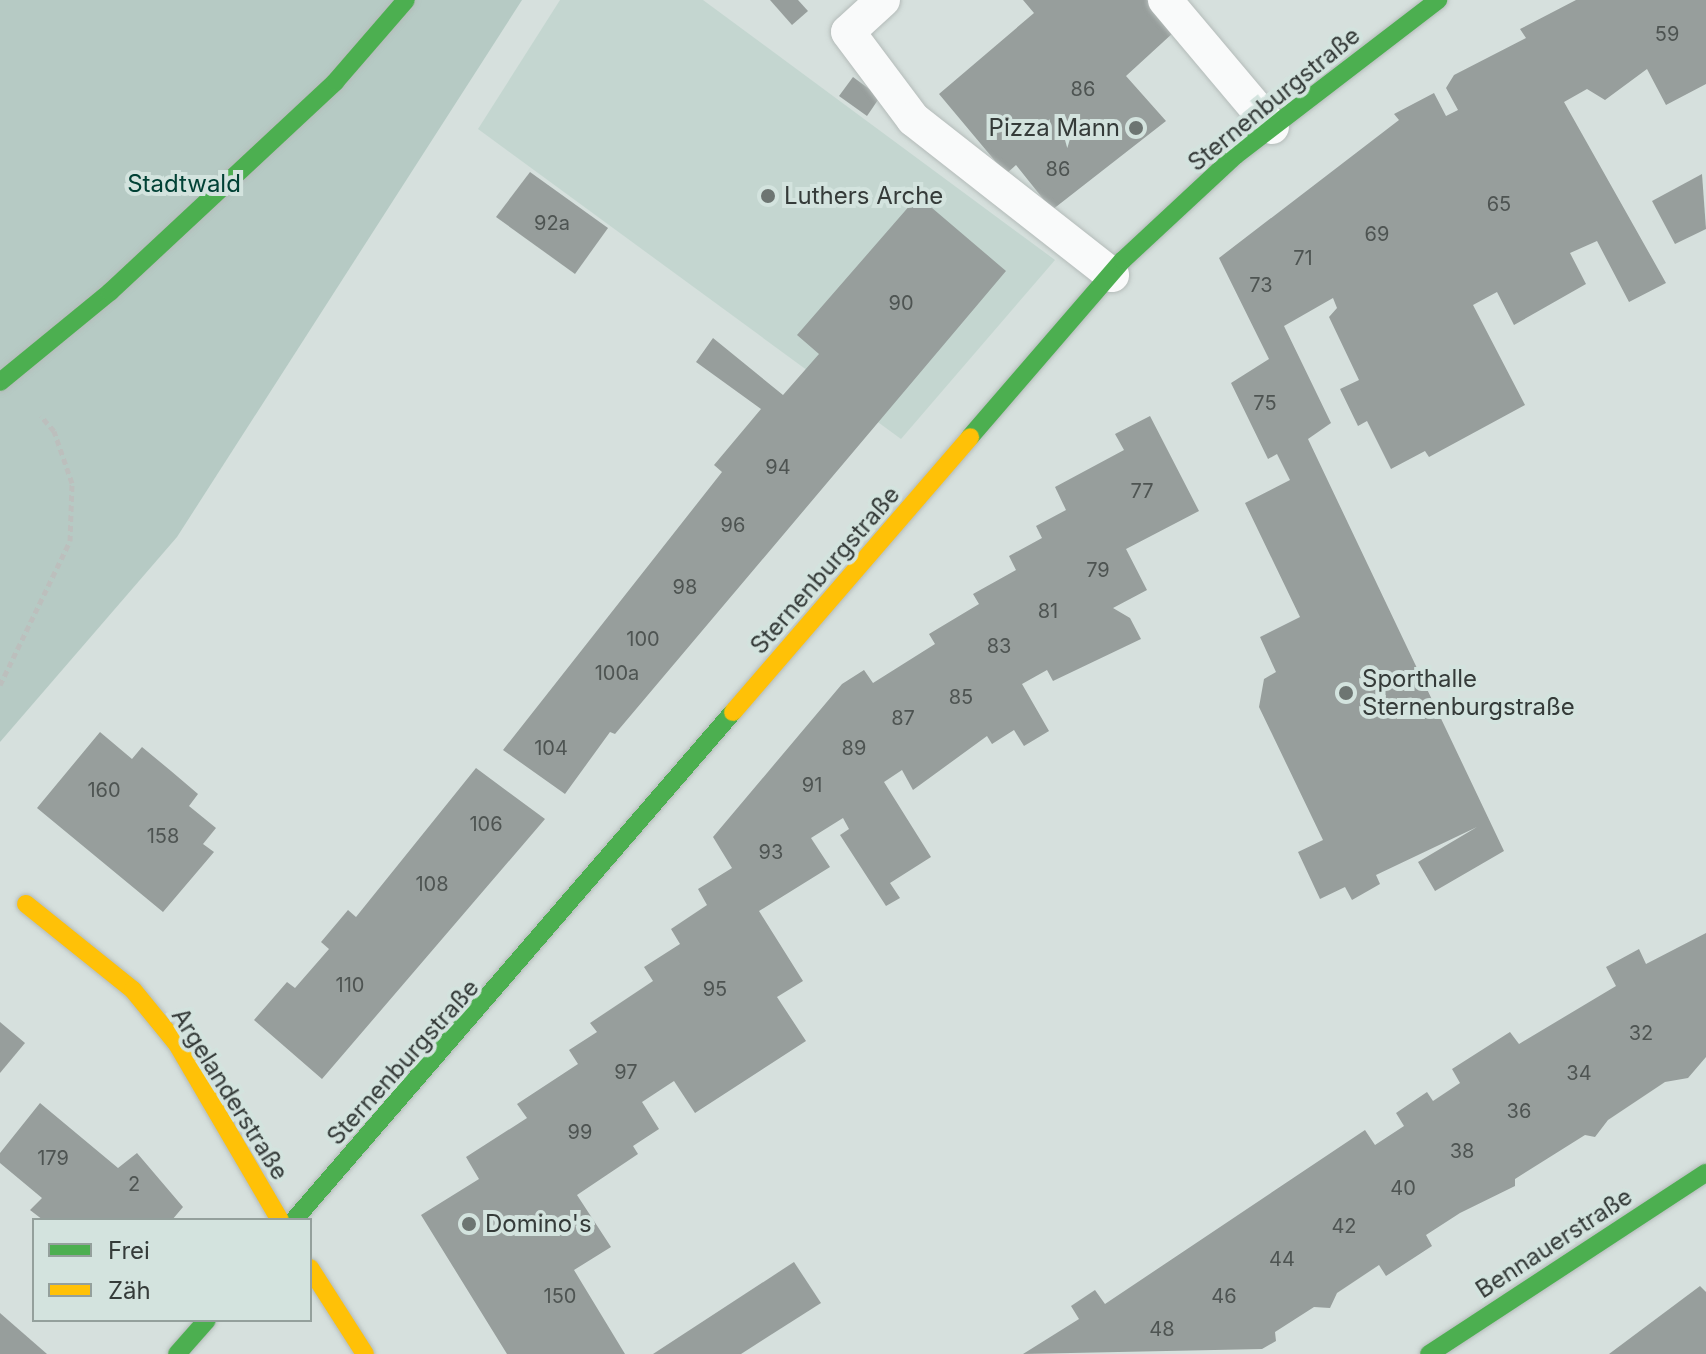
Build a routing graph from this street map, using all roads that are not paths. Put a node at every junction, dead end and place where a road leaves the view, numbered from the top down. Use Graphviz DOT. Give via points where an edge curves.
graph roads {
  1 [pos="406,0"];
  2 [pos="883,0"];
  3 [pos="1165,0"];
  4 [pos="1438,0"];
  5 [pos="1272,127"];
  6 [pos="1112,275"];
  7 [pos="3,380"];
  8 [pos="26,904"];
  9 [pos="1706,1173"];
  10 [pos="279,1218"];
  11 [pos="296,1218"];
  12 [pos="312,1271"];
  13 [pos="205,1322"];
  14 [pos="177,1354"];
  15 [pos="365,1354"];
  16 [pos="1429,1354"];
  1 -- 7 [label="street" via="324,92 110,292"];
  2 -- 6 [label="lane" via="848,32 913,119"];
  3 -- 5 [label="lane"];
  4 -- 5 [label="street, Sternenburgstraße"];
  5 -- 6 [label="street, Sternenburgstraße"];
  6 -- 11 [label="street, Sternenburgstraße"];
  8 -- 10 [label="street, Argelanderstraße" via="133,990 177,1044"];
  9 -- 16 [label="street, Bennauerstraße"];
  12 -- 15 [label="street"];
  13 -- 14 [label="street"];
}
